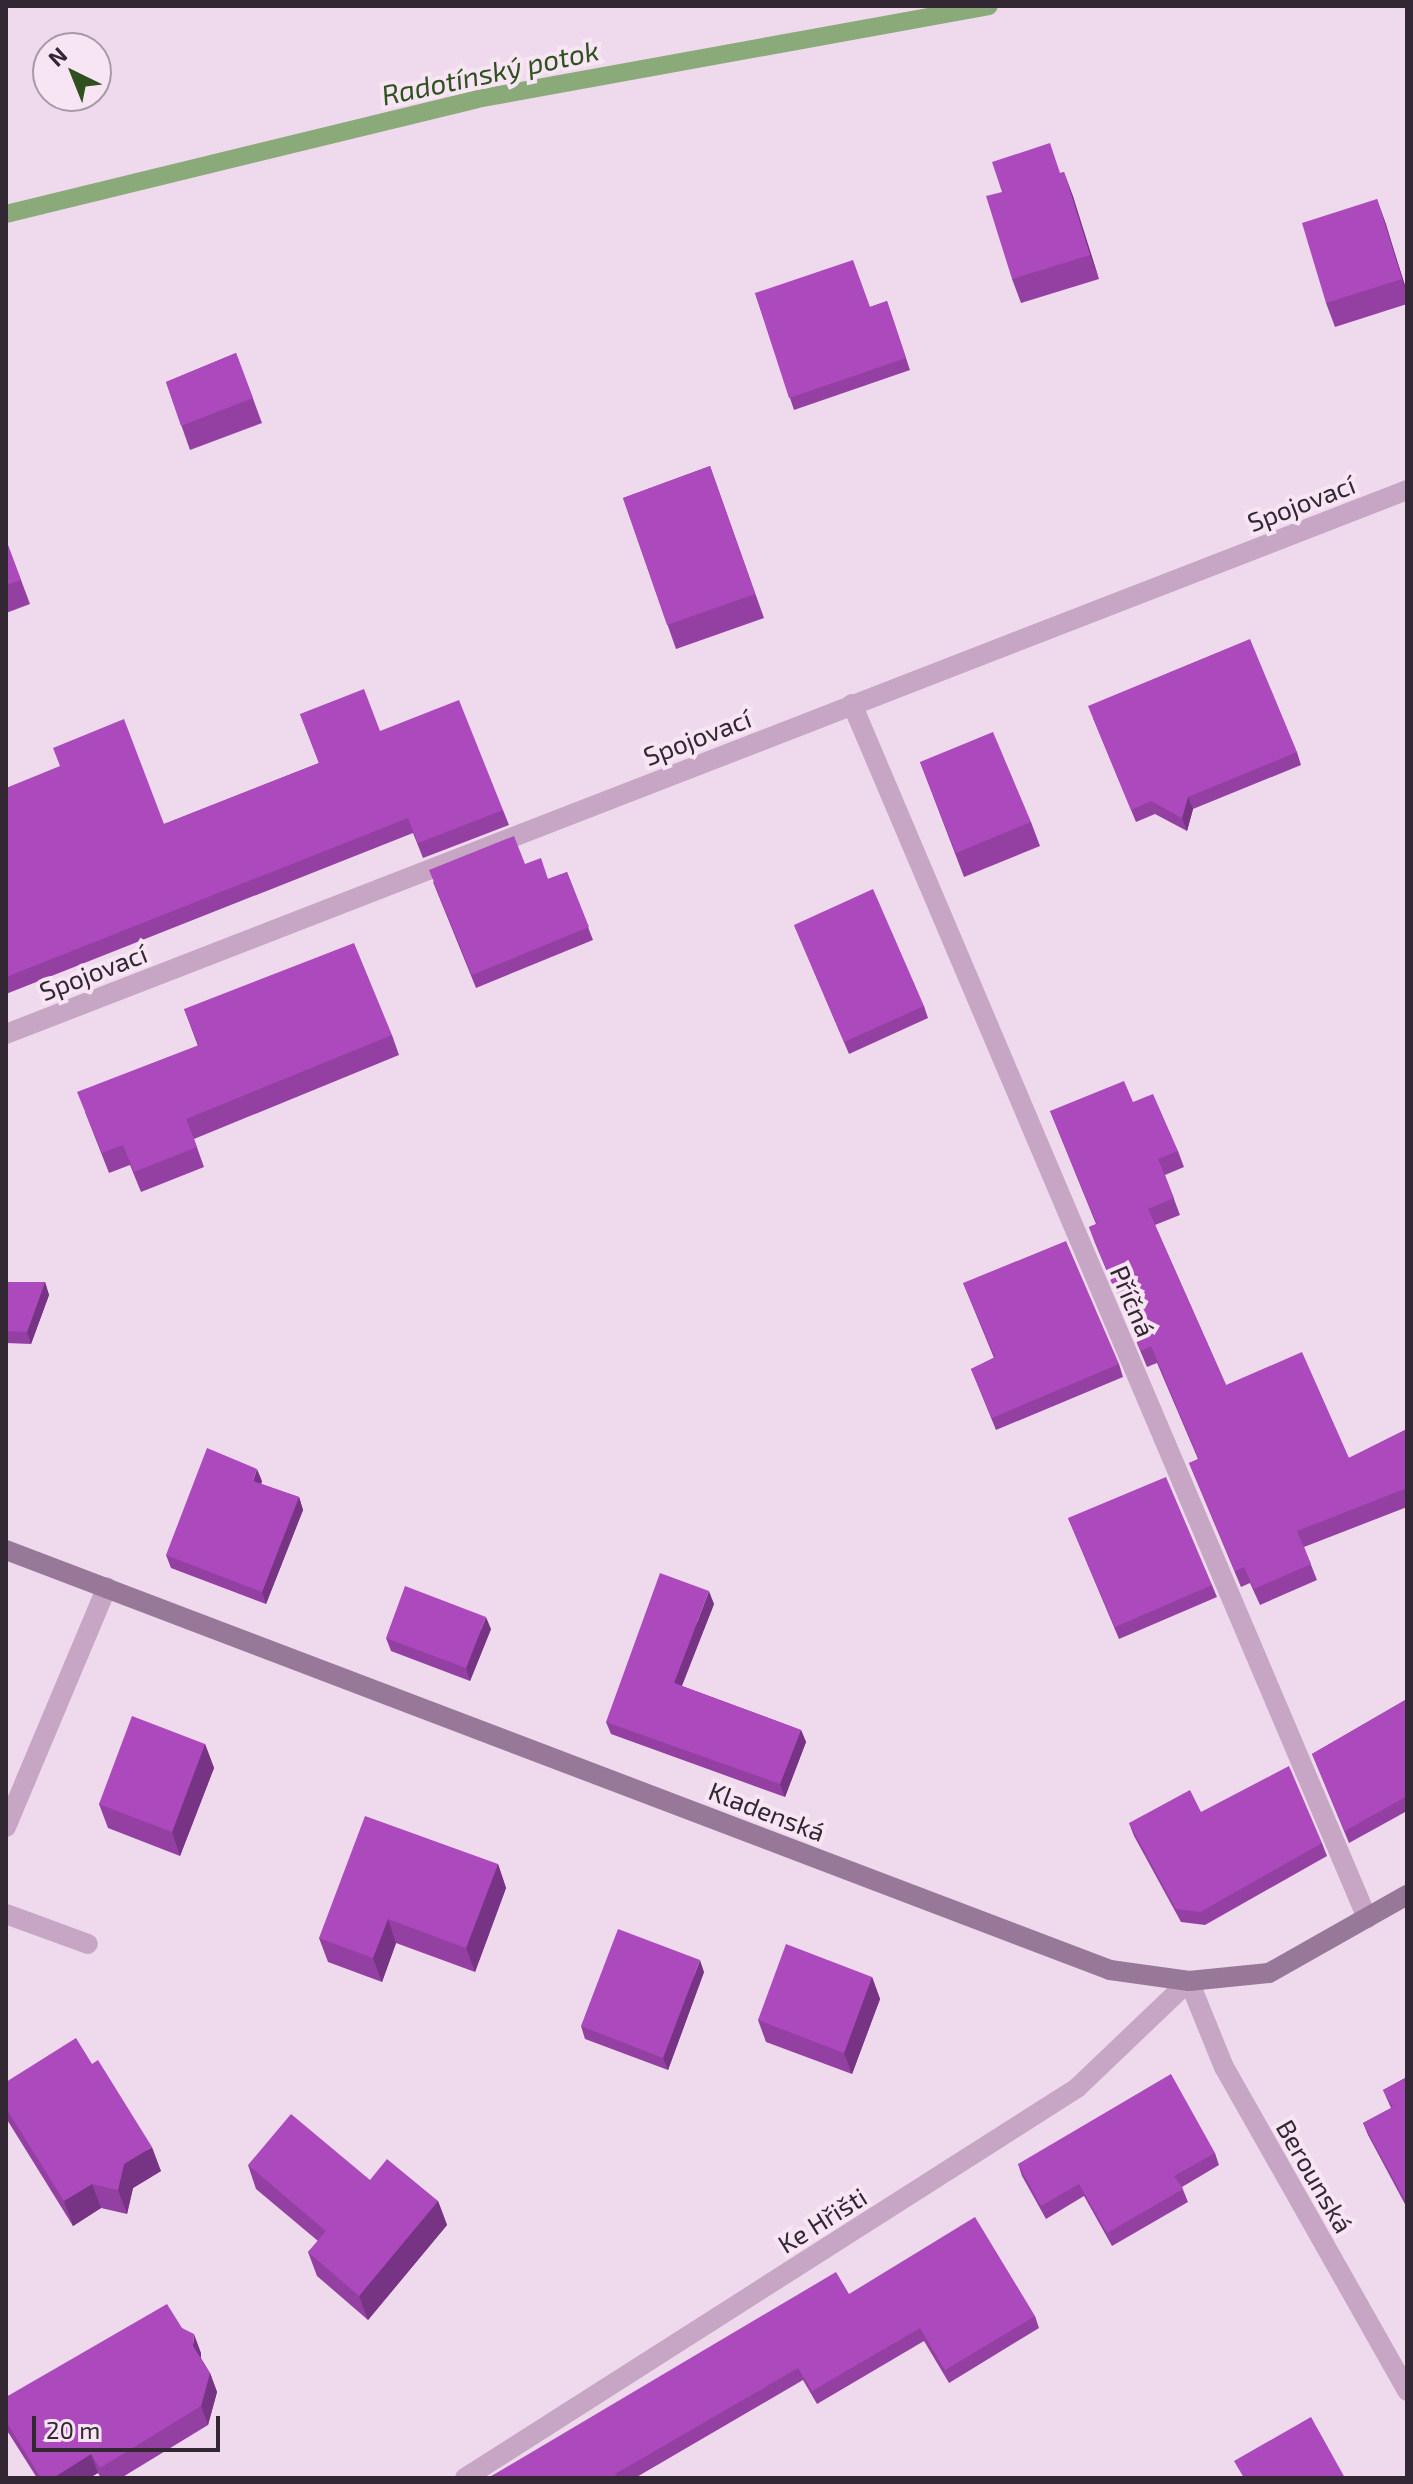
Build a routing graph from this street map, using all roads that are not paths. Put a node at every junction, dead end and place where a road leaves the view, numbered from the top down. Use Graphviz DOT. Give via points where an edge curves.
graph roads {
  1 [pos="1407,490"];
  2 [pos="852,704"];
  3 [pos="6,1034"];
  4 [pos="6,1550"];
  5 [pos="107,1587"];
  6 [pos="6,1827"];
  7 [pos="1407,1895"];
  8 [pos="6,1914"];
  9 [pos="1367,1918"];
  10 [pos="88,1944"];
  11 [pos="1189,1981"];
  12 [pos="1407,2391"];
  13 [pos="465,2478"];
  1 -- 2 [label="street, Spojovací"];
  2 -- 3 [label="street, Spojovací"];
  2 -- 9 [label="street, Příčná"];
  4 -- 5 [label="main road, Kladenská"];
  5 -- 6 [label="street"];
  5 -- 11 [label="main road, Kladenská" via="1110,1970"];
  7 -- 9 [label="main road, Kladenská"];
  8 -- 10 [label="street"];
  9 -- 11 [label="main road, Kladenská" via="1269,1973"];
  11 -- 12 [label="street, Berounská" via="1224,2067"];
  11 -- 13 [label="street, Ke Hřišti" via="1077,2088"];
}
